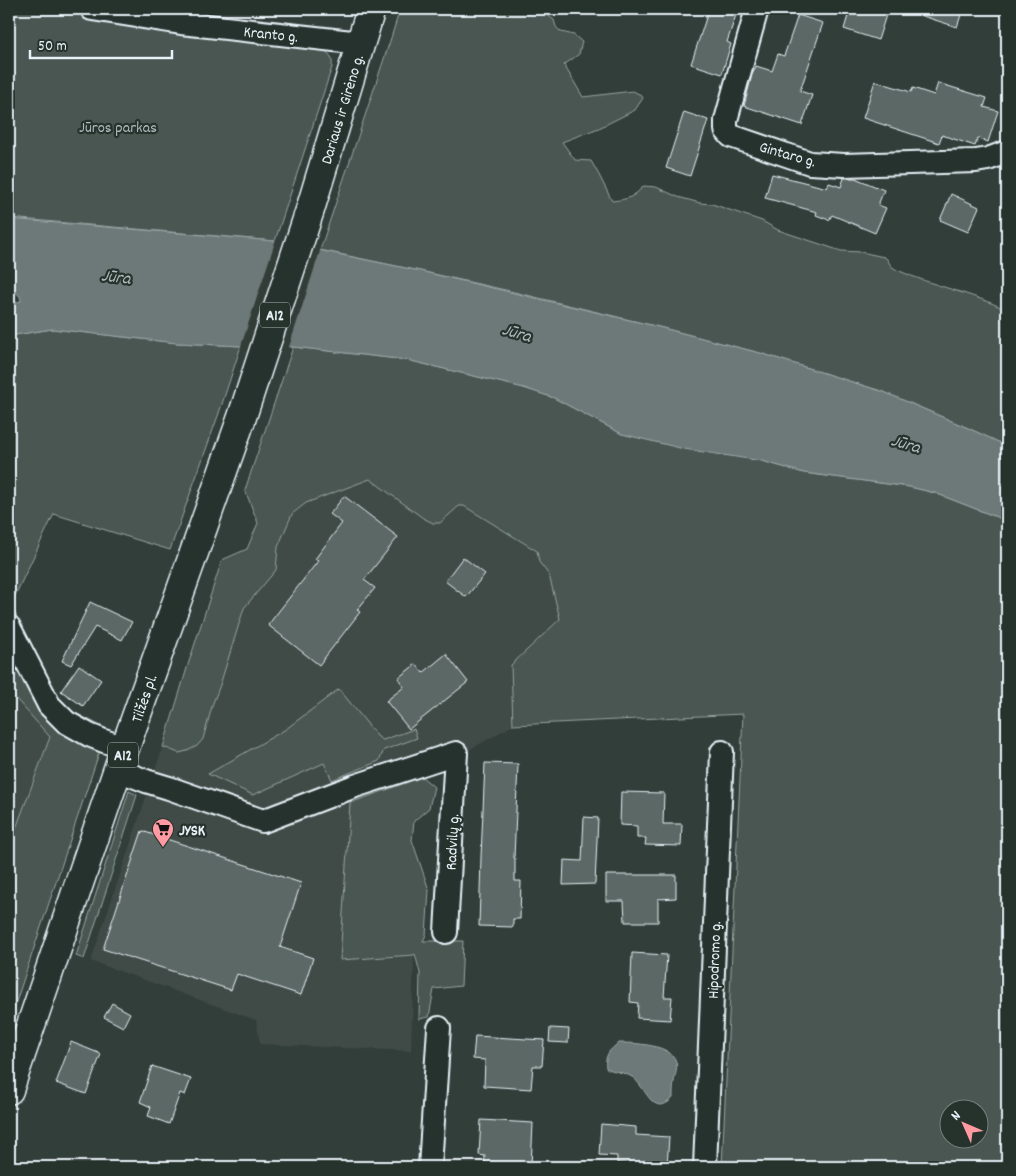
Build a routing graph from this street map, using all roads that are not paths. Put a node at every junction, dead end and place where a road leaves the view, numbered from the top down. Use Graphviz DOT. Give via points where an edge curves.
graph roads {
  1 [pos="92,9"];
  2 [pos="371,9"];
  3 [pos="757,9"];
  4 [pos="361,44"];
  5 [pos="1007,152"];
  6 [pos="241,420"];
  7 [pos="9,627"];
  8 [pos="722,752"];
  9 [pos="122,759"];
  10 [pos="446,932"];
  11 [pos="439,1028"];
  12 [pos="9,1090"];
  13 [pos="430,1167"];
  14 [pos="705,1167"];
  1 -- 4 [label="street, Kranto g."];
  2 -- 4 [label="highway, Dariaus ir Girėno g. / A12"];
  3 -- 5 [label="street, Gintaro g." via="726,120 726,130 731,136 810,163 976,161"];
  4 -- 6 [label="highway, Dariaus ir Girėno g. / A12"];
  6 -- 9 [label="highway, Tilžės pl. / A12"];
  7 -- 9 [label="street" via="48,705 66,722 104,742"];
  8 -- 14 [label="street, Hipodromo g."];
  9 -- 10 [label="street, Radvilų g." via="146,781 262,821 354,786 456,753"];
  9 -- 12 [label="highway, Tilžės pl. / A12"];
  11 -- 13 [label="street"];
}
